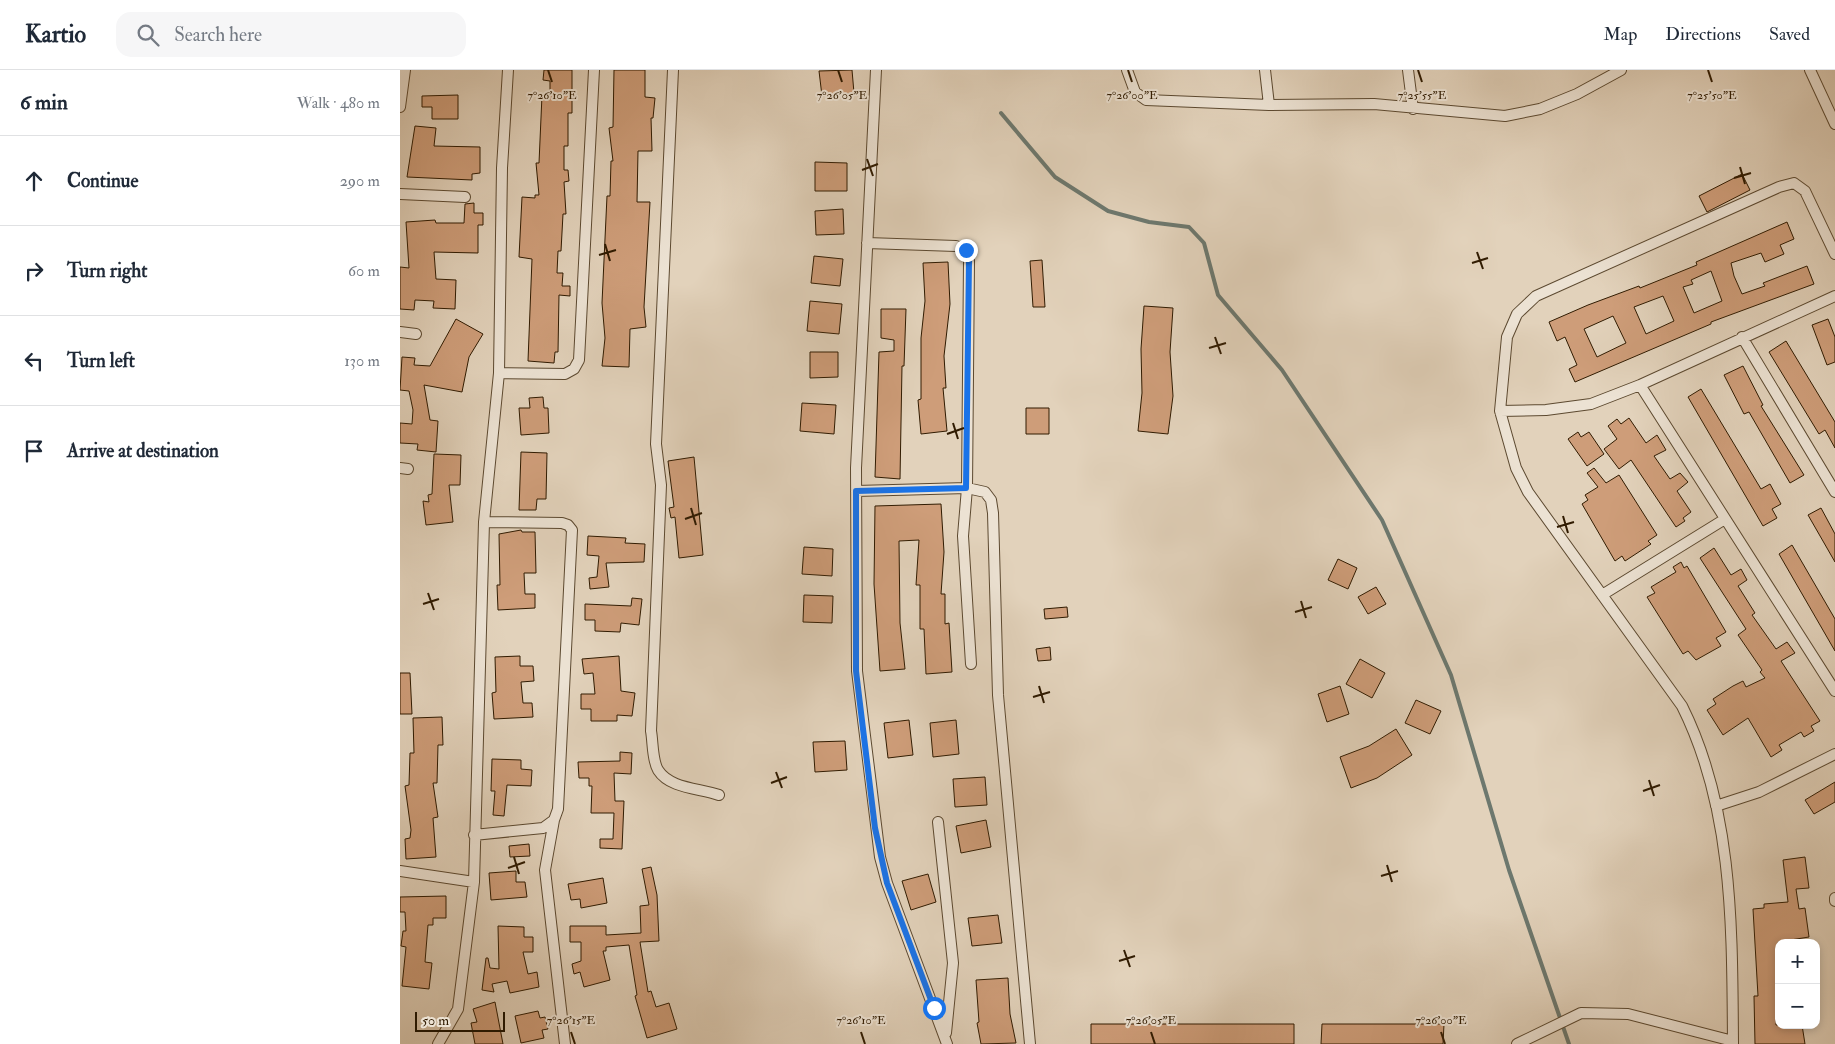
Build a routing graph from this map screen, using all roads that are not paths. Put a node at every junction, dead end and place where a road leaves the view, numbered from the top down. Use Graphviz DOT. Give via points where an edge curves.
graph roads {
  1 [pos="405,70"];
  2 [pos="508,70"];
  3 [pos="594,70"];
  4 [pos="673,70"];
  5 [pos="876,70"];
  6 [pos="1127,70"];
  7 [pos="1265,70"];
  8 [pos="1408,70"];
  9 [pos="1621,70"];
  10 [pos="1810,70"];
  11 [pos="1269,105"];
  12 [pos="400,107"];
  13 [pos="1413,109"];
  14 [pos="1835,124"];
  15 [pos="400,194"];
  16 [pos="465,197"];
  17 [pos="867,243"];
  18 [pos="1835,254"];
  19 [pos="1835,296"];
  20 [pos="400,332"];
  21 [pos="416,334"];
  22 [pos="1742,338"];
  23 [pos="499,373"];
  24 [pos="1640,385"];
  25 [pos="1500,411"];
  26 [pos="966,488"];
  27 [pos="856,491"];
  28 [pos="1835,492"];
  29 [pos="1725,519"];
  30 [pos="484,522"];
  31 [pos="1602,595"];
  32 [pos="971,664"];
  33 [pos="1835,692"];
  34 [pos="1835,754"];
  35 [pos="719,795"];
  36 [pos="1716,806"];
  37 [pos="554,820"];
  38 [pos="938,822"];
  39 [pos="474,835"];
  40 [pos="400,870"];
  41 [pos="474,882"];
  42 [pos="946,1040"];
  43 [pos="1733,1042"];
  44 [pos="438,1044"];
  45 [pos="565,1044"];
  46 [pos="1030,1044"];
  47 [pos="1517,1044"];
  1 -- 12 [label="street"];
  2 -- 23 [label="street" via="502,168"];
  3 -- 23 [label="street" via="579,360 574,369 565,374"];
  4 -- 35 [label="street" via="656,444 661,485 651,731 657,768 664,776 681,786"];
  5 -- 17 [label="street"];
  6 -- 11 [label="street" via="1135,92 1146,100"];
  7 -- 11 [label="street"];
  8 -- 13 [label="street"];
  9 -- 13 [label="street" via="1577,94 1540,109 1505,116"];
  10 -- 14 [label="street"];
  11 -- 13 [label="street" via="1374,104"];
  15 -- 16 [label="street"];
  17 -- 26 [label="street" via="956,246 966,250 969,261"];
  17 -- 27 [label="street"];
  18 -- 25 [label="street" via="1805,192 1794,184 1779,187 1536,296 1517,314 1506,337"];
  19 -- 22 [label="street"];
  20 -- 21 [label="street"];
  22 -- 24 [label="street"];
  22 -- 28 [label="street"];
  23 -- 30 [label="street"];
  24 -- 25 [label="street" via="1591,404 1546,410"];
  24 -- 29 [label="street"];
  25 -- 31 [label="street" via="1516,468 1528,492"];
  26 -- 27 [label="street"];
  26 -- 32 [label="street" via="963,536"];
  26 -- 46 [label="street" via="985,492 991,500 993,513 998,695"];
  27 -- 42 [label="street" via="856,671 875,828 887,883"];
  29 -- 31 [label="street"];
  29 -- 33 [label="street"];
  30 -- 37 [label="street" via="562,523 572,530 560,795"];
  30 -- 39 [label="street"];
  31 -- 36 [label="street" via="1682,706 1693,729"];
  34 -- 36 [label="street" via="1759,792"];
  36 -- 43 [label="street" via="1724,841 1732,947"];
  37 -- 39 [label="street" via="543,828"];
  37 -- 45 [label="street" via="545,870"];
  38 -- 42 [label="street" via="953,963"];
  39 -- 41 [label="street"];
  40 -- 41 [label="street"];
  41 -- 44 [label="street" via="458,1009"];
  43 -- 47 [label="street" via="1628,1014 1581,1014"];
}
